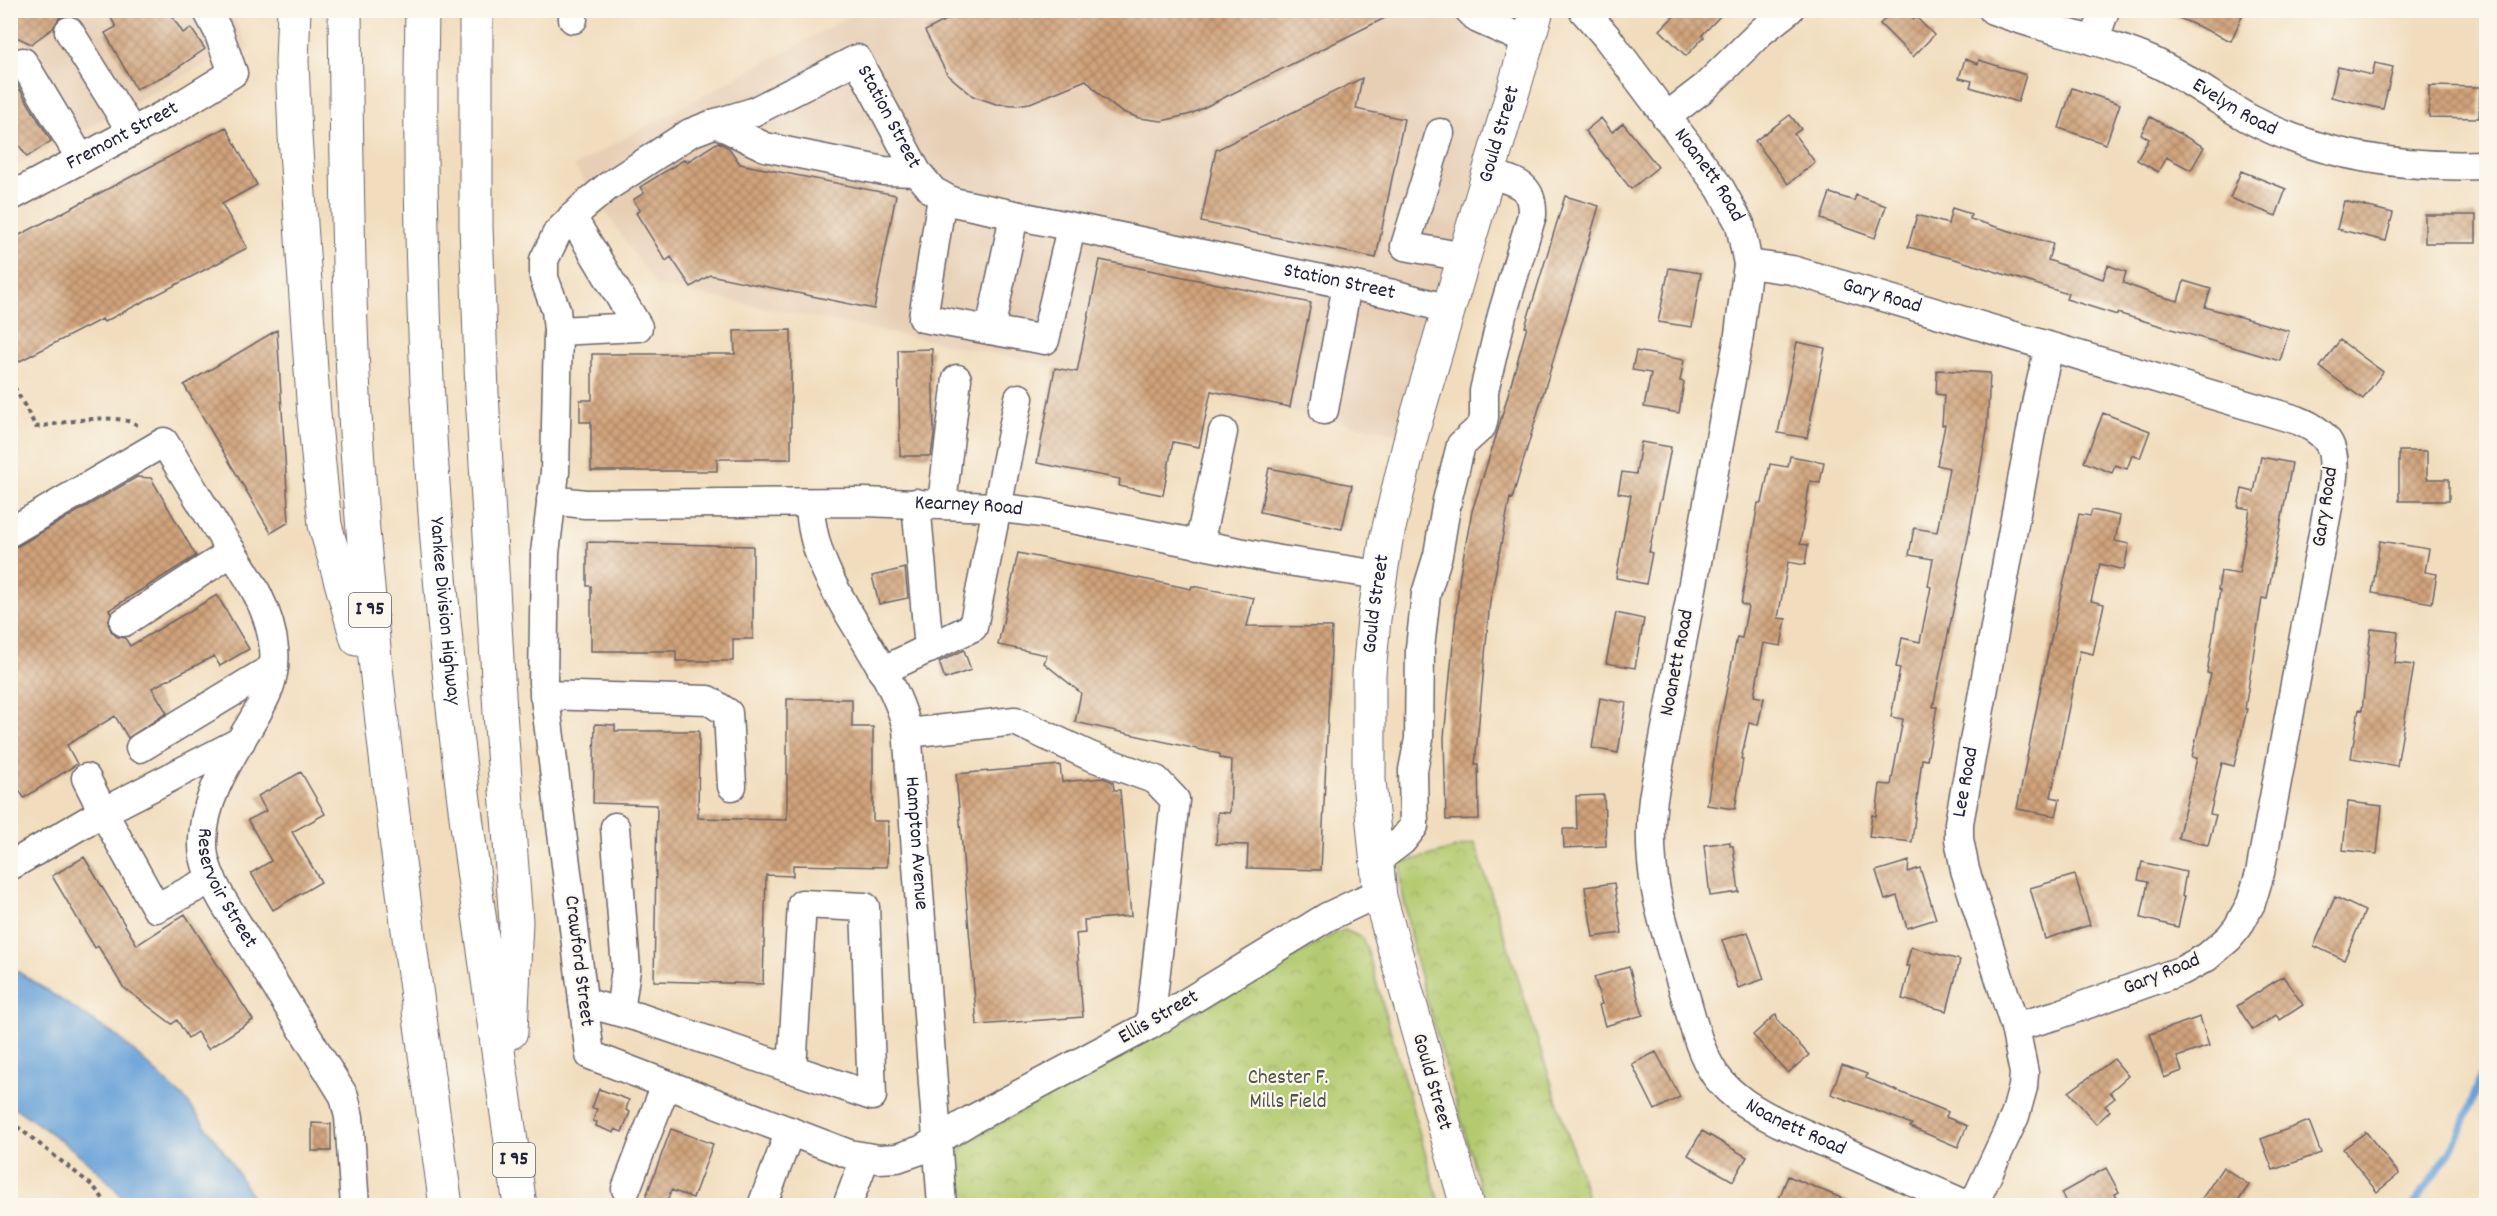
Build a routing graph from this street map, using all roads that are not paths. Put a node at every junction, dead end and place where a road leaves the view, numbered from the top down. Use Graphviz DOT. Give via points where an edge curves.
graph roads {
  1 [pos="207,10"];
  2 [pos="285,10"];
  3 [pos="294,10"];
  4 [pos="345,10"];
  5 [pos="422,10"];
  6 [pos="1469,10"];
  7 [pos="1583,10"];
  8 [pos="1789,10"];
  9 [pos="1993,10"];
  10 [pos="2104,10"];
  11 [pos="476,13"];
  12 [pos="1532,26"];
  13 [pos="69,32"];
  14 [pos="2094,41"];
  15 [pos="292,61"];
  16 [pos="23,62"];
  17 [pos="1666,117"];
  18 [pos="716,123"];
  19 [pos="132,132"];
  20 [pos="1440,133"];
  21 [pos="81,159"];
  22 [pos="2487,165"];
  23 [pos="917,172"];
  24 [pos="1489,173"];
  25 [pos="10,197"];
  26 [pos="942,197"];
  27 [pos="1014,216"];
  28 [pos="572,217"];
  29 [pos="1071,228"];
  30 [pos="1464,257"];
  31 [pos="1748,264"];
  32 [pos="1347,285"];
  33 [pos="1448,309"];
  34 [pos="990,330"];
  35 [pos="558,331"];
  36 [pos="2049,347"];
  37 [pos="957,379"];
  38 [pos="1019,398"];
  39 [pos="1324,410"];
  40 [pos="1223,432"];
  41 [pos="551,500"];
  42 [pos="810,503"];
  43 [pos="929,503"];
  44 [pos="997,507"];
  45 [pos="10,532"];
  46 [pos="1199,545"];
  47 [pos="232,552"];
  48 [pos="1380,575"];
  49 [pos="124,622"];
  50 [pos="929,649"];
  51 [pos="274,667"];
  52 [pos="882,671"];
  53 [pos="544,695"];
  54 [pos="381,727"];
  55 [pos="908,733"];
  56 [pos="241,741"];
  57 [pos="140,748"];
  58 [pos="86,778"];
  59 [pos="732,786"];
  60 [pos="103,812"];
  61 [pos="615,827"];
  62 [pos="1377,860"];
  63 [pos="10,866"];
  64 [pos="212,879"];
  65 [pos="1380,897"];
  66 [pos="583,1002"];
  67 [pos="620,1012"];
  68 [pos="1150,1025"];
  69 [pos="2015,1027"];
  70 [pos="792,1069"];
  71 [pos="666,1084"];
  72 [pos="508,1114"];
  73 [pos="790,1131"];
  74 [pos="936,1141"];
  75 [pos="865,1158"];
  76 [pos="626,1189"];
  77 [pos="355,1206"];
  78 [pos="446,1206"];
  79 [pos="520,1206"];
  80 [pos="762,1206"];
  81 [pos="847,1206"];
  82 [pos="942,1206"];
  83 [pos="1467,1206"];
  84 [pos="1971,1206"];
  1 -- 19 [label="street, Fremont Street" via="233,73"];
  2 -- 15 [label="main road"];
  3 -- 15 [label="main road"];
  4 -- 54 [label="main road, I 95" via="355,418"];
  5 -- 72 [label="main road, Yankee Division Highway / I 95" via="422,261 435,509 458,747"];
  6 -- 12 [label="street" via="1478,19"];
  7 -- 17 [label="street, Noanett Road"];
  8 -- 17 [label="street"];
  9 -- 14 [label="street, Evelyn Road"];
  10 -- 14 [label="street"];
  11 -- 72 [label="main road" via="476,226 483,416 516,921"];
  12 -- 24 [label="main road, Gould Street"];
  13 -- 19 [label="street"];
  14 -- 22 [label="street, Evelyn Road" via="2153,62 2254,121 2305,142 2409,164"];
  15 -- 54 [label="main road" via="304,289 326,525"];
  16 -- 21 [label="street"];
  17 -- 31 [label="street, Noanett Road" via="1740,224"];
  18 -- 23 [label="street" via="765,147 884,171"];
  18 -- 23 [label="street, Station Street" via="766,106 857,59"];
  18 -- 28 [label="street, Station Street" via="690,133 607,188"];
  19 -- 21 [label="street, Fremont Street"];
  20 -- 30 [label="street" via="1405,246"];
  21 -- 25 [label="street, Fremont Street"];
  23 -- 26 [label="street, Station Street"];
  24 -- 30 [label="main road, Gould Street"];
  24 -- 62 [label="street" via="1526,189 1532,198 1532,215 1482,398 1482,426 1461,445 1426,594 1420,648 1419,739 1413,771 1414,826"];
  26 -- 27 [label="street, Station Street" via="963,206"];
  26 -- 34 [label="street" via="923,318"];
  27 -- 29 [label="street, Station Street"];
  27 -- 34 [label="street"];
  28 -- 35 [label="street, Station Street" via="557,233 544,260 544,278 556,310"];
  28 -- 35 [label="street" via="638,327"];
  29 -- 32 [label="street, Station Street"];
  29 -- 34 [label="street" via="1045,340"];
  30 -- 33 [label="main road, Gould Street"];
  31 -- 36 [label="street, Gary Road" via="1792,270"];
  31 -- 84 [label="street, Noanett Road" via="1736,351 1653,798 1650,852 1656,897 1697,1037 1709,1064 1737,1098 1763,1114"];
  32 -- 33 [label="street, Station Street"];
  32 -- 39 [label="street"];
  33 -- 48 [label="main road, Gould Street" via="1390,519"];
  35 -- 41 [label="street, Station Street"];
  36 -- 69 [label="street, Lee Road" via="1959,824 1965,870"];
  36 -- 69 [label="street, Gary Road" via="2297,420 2323,434 2333,451 2334,462 2260,873 2245,916 2229,938 2196,964"];
  37 -- 43 [label="street"];
  38 -- 44 [label="street"];
  40 -- 46 [label="street"];
  41 -- 42 [label="street, Kearney Road" via="585,504"];
  41 -- 53 [label="street, Crawford Street" via="545,553"];
  42 -- 43 [label="street, Kearney Road"];
  42 -- 52 [label="street, Hampton Avenue" via="812,531 821,559"];
  43 -- 44 [label="street, Kearney Road"];
  43 -- 50 [label="street"];
  44 -- 46 [label="street, Kearney Road"];
  44 -- 50 [label="street" via="973,627"];
  45 -- 47 [label="street, Reservoir Street" via="164,442"];
  46 -- 48 [label="street, Kearney Road"];
  47 -- 49 [label="street"];
  47 -- 51 [label="street, Reservoir Street" via="269,620"];
  48 -- 62 [label="main road, Gould Street" via="1371,647 1368,729"];
  50 -- 52 [label="street"];
  51 -- 56 [label="street, Reservoir Street" via="269,692"];
  51 -- 57 [label="street"];
  52 -- 55 [label="street, Hampton Avenue" via="898,700"];
  53 -- 59 [label="street" via="708,700 728,713"];
  53 -- 66 [label="street, Crawford Street"];
  54 -- 78 [label="main road, I 95"];
  55 -- 68 [label="street" via="1015,721 1090,756 1156,780 1175,800"];
  55 -- 74 [label="street, Hampton Avenue"];
  56 -- 60 [label="street"];
  56 -- 64 [label="street, Reservoir Street" via="221,776 204,827 203,849"];
  58 -- 60 [label="street"];
  60 -- 63 [label="street"];
  60 -- 64 [label="street" via="156,908"];
  61 -- 67 [label="street" via="626,969"];
  62 -- 65 [label="main road, Gould Street"];
  64 -- 77 [label="street, Reservoir Street" via="344,1096"];
  65 -- 68 [label="street, Ellis Street" via="1374,896 1328,917"];
  65 -- 83 [label="main road, Gould Street"];
  66 -- 67 [label="street"];
  66 -- 71 [label="street, Crawford Street" via="590,1055"];
  67 -- 70 [label="street"];
  68 -- 74 [label="street, Ellis Street"];
  69 -- 84 [label="street, Lee Road" via="2024,1073 2020,1102"];
  70 -- 70 [label="street" via="872,1096 865,906 802,904"];
  71 -- 73 [label="street, Crawford Street"];
  71 -- 76 [label="street"];
  72 -- 79 [label="main road, Yankee Division Highway / I 95"];
  73 -- 75 [label="street, Crawford Street"];
  73 -- 80 [label="street"];
  74 -- 75 [label="street, Crawford Street" via="903,1156"];
  74 -- 82 [label="street, Hampton Avenue"];
  75 -- 81 [label="street"];
}
